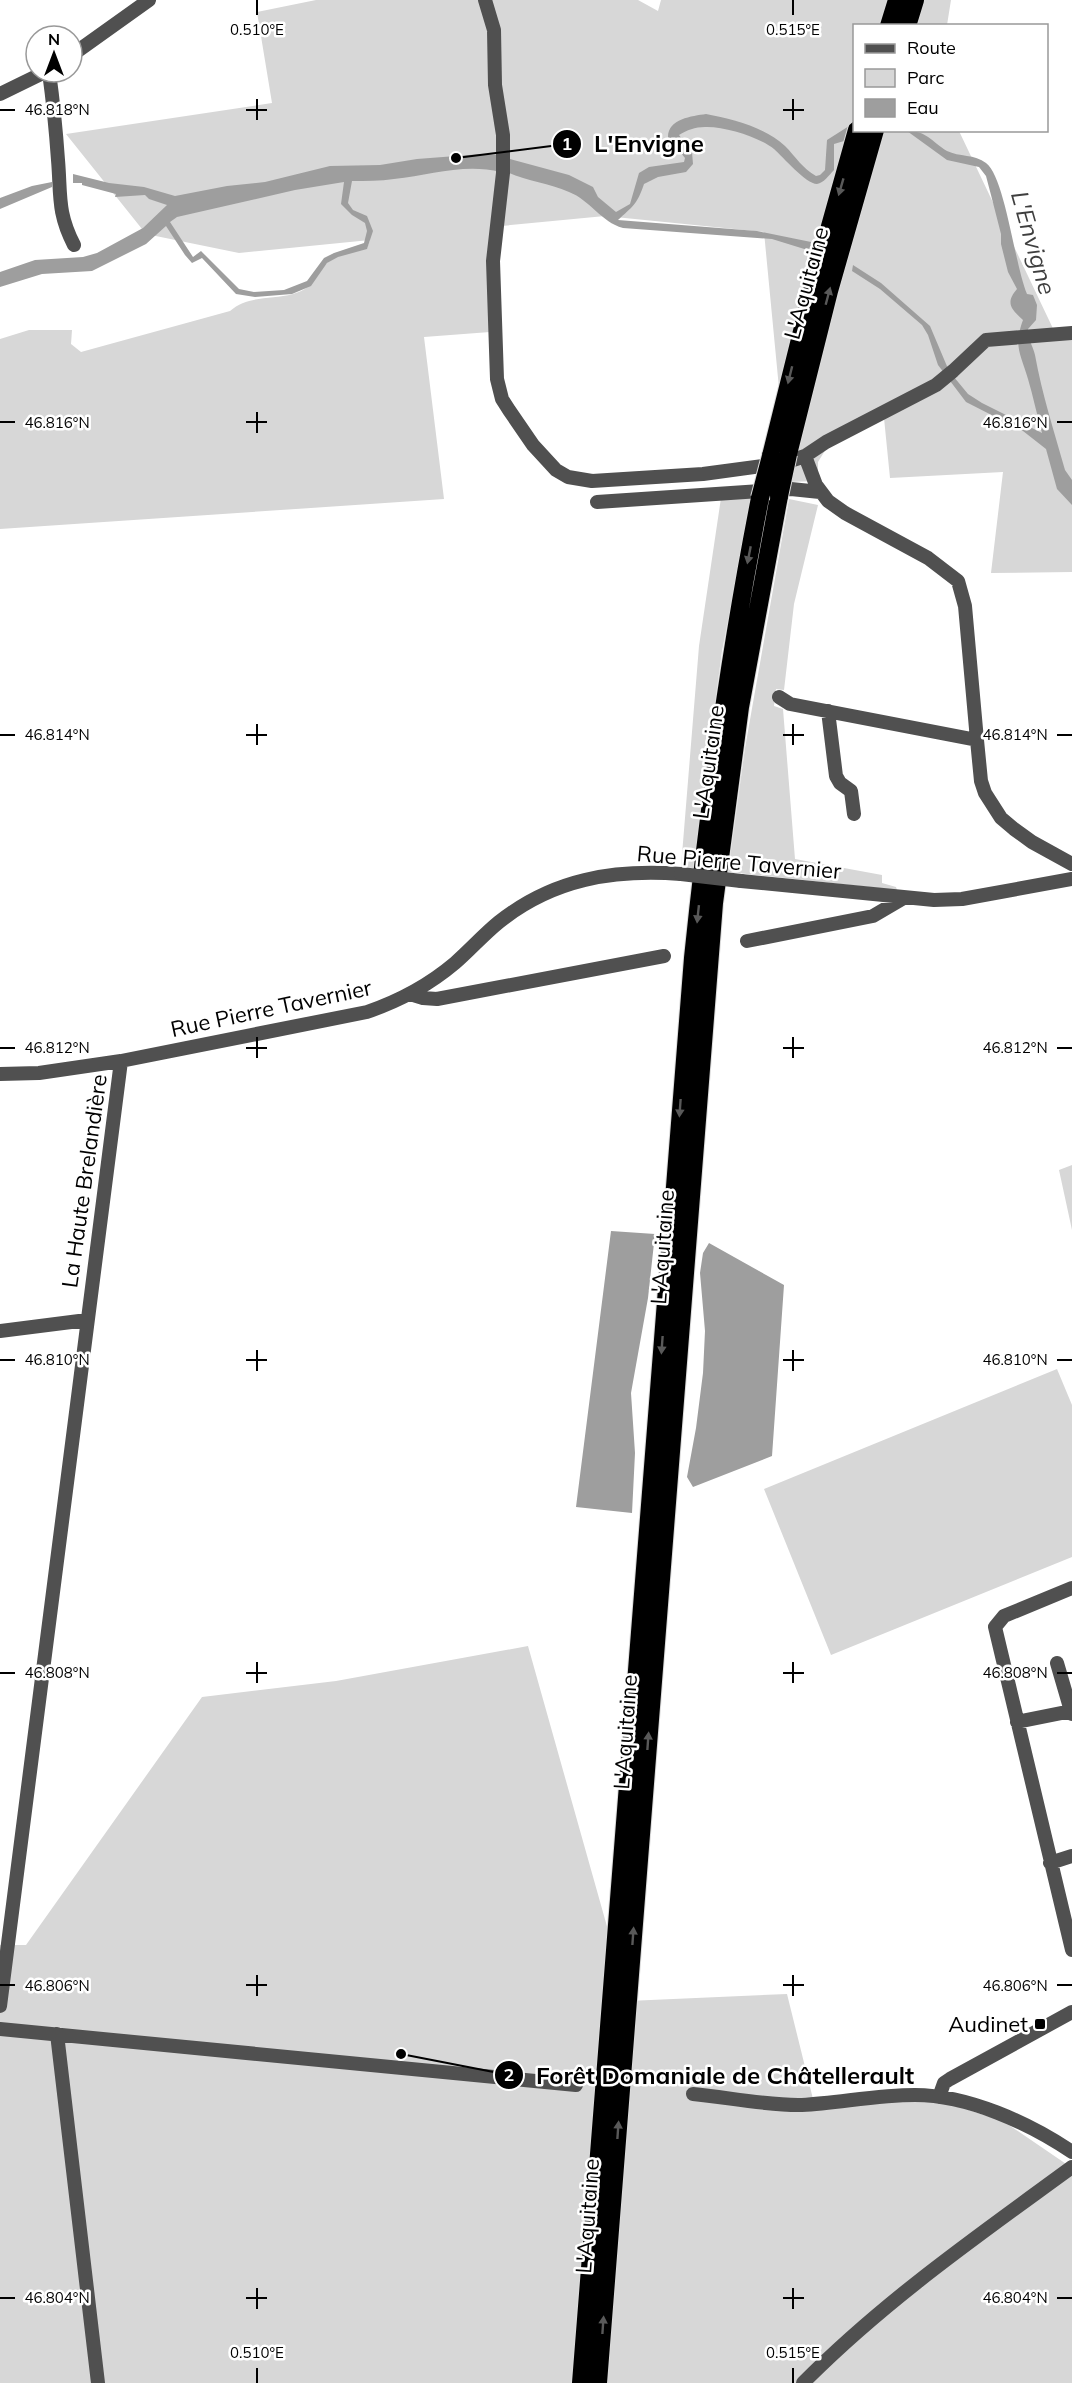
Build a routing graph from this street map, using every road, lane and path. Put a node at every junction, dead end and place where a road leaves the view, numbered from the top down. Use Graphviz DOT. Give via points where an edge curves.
graph roads {
  1 [pos="149,0"];
  2 [pos="485,0"];
  3 [pos="897,0"];
  4 [pos="915,0"];
  5 [pos="890,24"];
  6 [pos="908,24"];
  7 [pos="84,46"];
  8 [pos="24,83"];
  9 [pos="49,84"];
  10 [pos="0,94"];
  11 [pos="856,132"];
  12 [pos="874,132"];
  13 [pos="74,245"];
  14 [pos="1072,333"];
  15 [pos="788,456"];
  16 [pos="820,492"];
  17 [pos="770,497"];
  18 [pos="597,502"];
  19 [pos="779,698"];
  20 [pos="828,711"];
  21 [pos="977,740"];
  22 [pos="854,814"];
  23 [pos="1072,864"];
  24 [pos="1072,879"];
  25 [pos="902,899"];
  26 [pos="747,940"];
  27 [pos="664,956"];
  28 [pos="410,994"];
  29 [pos="121,1061"];
  30 [pos="0,1074"];
  31 [pos="87,1320"];
  32 [pos="0,1331"];
  33 [pos="1072,1588"];
  34 [pos="1057,1663"];
  35 [pos="1072,1712"];
  36 [pos="1017,1722"];
  37 [pos="1072,1856"];
  38 [pos="1050,1863"];
  39 [pos="1072,1950"];
  40 [pos="0,2006"];
  41 [pos="1072,2012"];
  42 [pos="0,2029"];
  43 [pos="57,2034"];
  44 [pos="576,2085"];
  45 [pos="693,2094"];
  46 [pos="939,2097"];
  47 [pos="1072,2152"];
  48 [pos="1072,2167"];
  49 [pos="98,2383"];
  50 [pos="581,2383"];
  51 [pos="598,2383"];
  52 [pos="803,2383"];
  1 -- 7 [label="street"];
  2 -- 15 [label="street" via="494,30 493,64 503,135 503,173 493,261 494,333 499,391 509,410 556,470 568,477 592,481 703,474 784,463"];
  3 -- 5 [label="highway"];
  4 -- 6 [label="highway"];
  8 -- 10 [label="street"];
  9 -- 13 [label="street" via="59,162 60,207"];
  11 -- 15 [label="highway, L'Aquitaine, one-way" via="813,287"];
  15 -- 12 [label="highway, L'Aquitaine, one-way"];
  14 -- 15 [label="street" via="986,340 948,376 826,442"];
  15 -- 16 [label="street"];
  15 -- 17 [label="highway, L'Aquitaine, bridge"];
  16 -- 18 [label="street" via="791,489"];
  16 -- 21 [label="street" via="845,513 928,558 958,581 965,606"];
  17 -- 50 [label="highway, L'Aquitaine, one-way" via="734,638 693,958"];
  51 -- 17 [label="highway, L'Aquitaine, one-way" via="714,903"];
  19 -- 20 [label="street" via="789,704"];
  20 -- 21 [label="street"];
  20 -- 22 [label="street" via="836,776 853,795"];
  21 -- 23 [label="street" via="981,781 1001,818 1032,842"];
  24 -- 25 [label="street, Rue Pierre Tavernier" via="962,899"];
  25 -- 26 [label="street" via="873,916"];
  25 -- 28 [label="street, Rue Pierre Tavernier, bridge" via="681,874 627,872 593,878 538,897 500,921 455,963"];
  27 -- 28 [label="street" via="437,999"];
  28 -- 29 [label="street, Rue Pierre Tavernier" via="340,1018"];
  29 -- 30 [label="street, La Haute Brelandière" via="39,1073"];
  29 -- 31 [label="street, La Haute Brelandière"];
  31 -- 32 [label="street"];
  31 -- 40 [label="street, La Haute Brelandière"];
  33 -- 36 [label="street" via="997,1622 995,1631"];
  34 -- 35 [label="street"];
  35 -- 36 [label="street"];
  36 -- 38 [label="street"];
  37 -- 38 [label="street"];
  38 -- 39 [label="street"];
  41 -- 46 [label="street" via="950,2079 944,2083"];
  42 -- 43 [label="street"];
  43 -- 44 [label="street"];
  43 -- 49 [label="street"];
  45 -- 46 [label="street" via="800,2105 915,2095"];
  46 -- 47 [label="street" via="1014,2119"];
  48 -- 52 [label="street" via="883,2309"];
}
